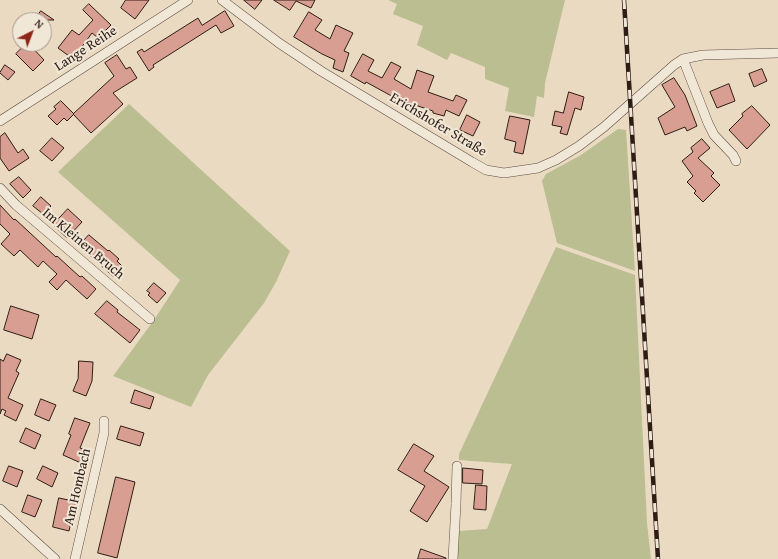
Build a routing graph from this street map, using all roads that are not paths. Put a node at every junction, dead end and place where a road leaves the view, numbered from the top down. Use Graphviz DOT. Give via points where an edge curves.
graph roads {
  1 [pos="188,0"];
  2 [pos="222,0"];
  3 [pos="778,53"];
  4 [pos="683,59"];
  5 [pos="0,121"];
  6 [pos="736,161"];
  7 [pos="0,188"];
  8 [pos="150,319"];
  9 [pos="104,421"];
  10 [pos="457,466"];
  11 [pos="0,509"];
  12 [pos="55,559"];
  13 [pos="75,559"];
  14 [pos="453,559"];
  1 -- 5 [label="street, Lange Reihe"];
  2 -- 4 [label="street, Erichshofer Straße" via="321,71 486,170 504,173 538,168 580,146"];
  3 -- 4 [label="street, Erichshofer Straße" via="702,55"];
  4 -- 6 [label="street" via="714,135"];
  7 -- 8 [label="street, Im Kleinen Bruch" via="16,205"];
  9 -- 13 [label="street, Am Hombach" via="104,433"];
  10 -- 14 [label="street"];
  11 -- 12 [label="street"];
}
